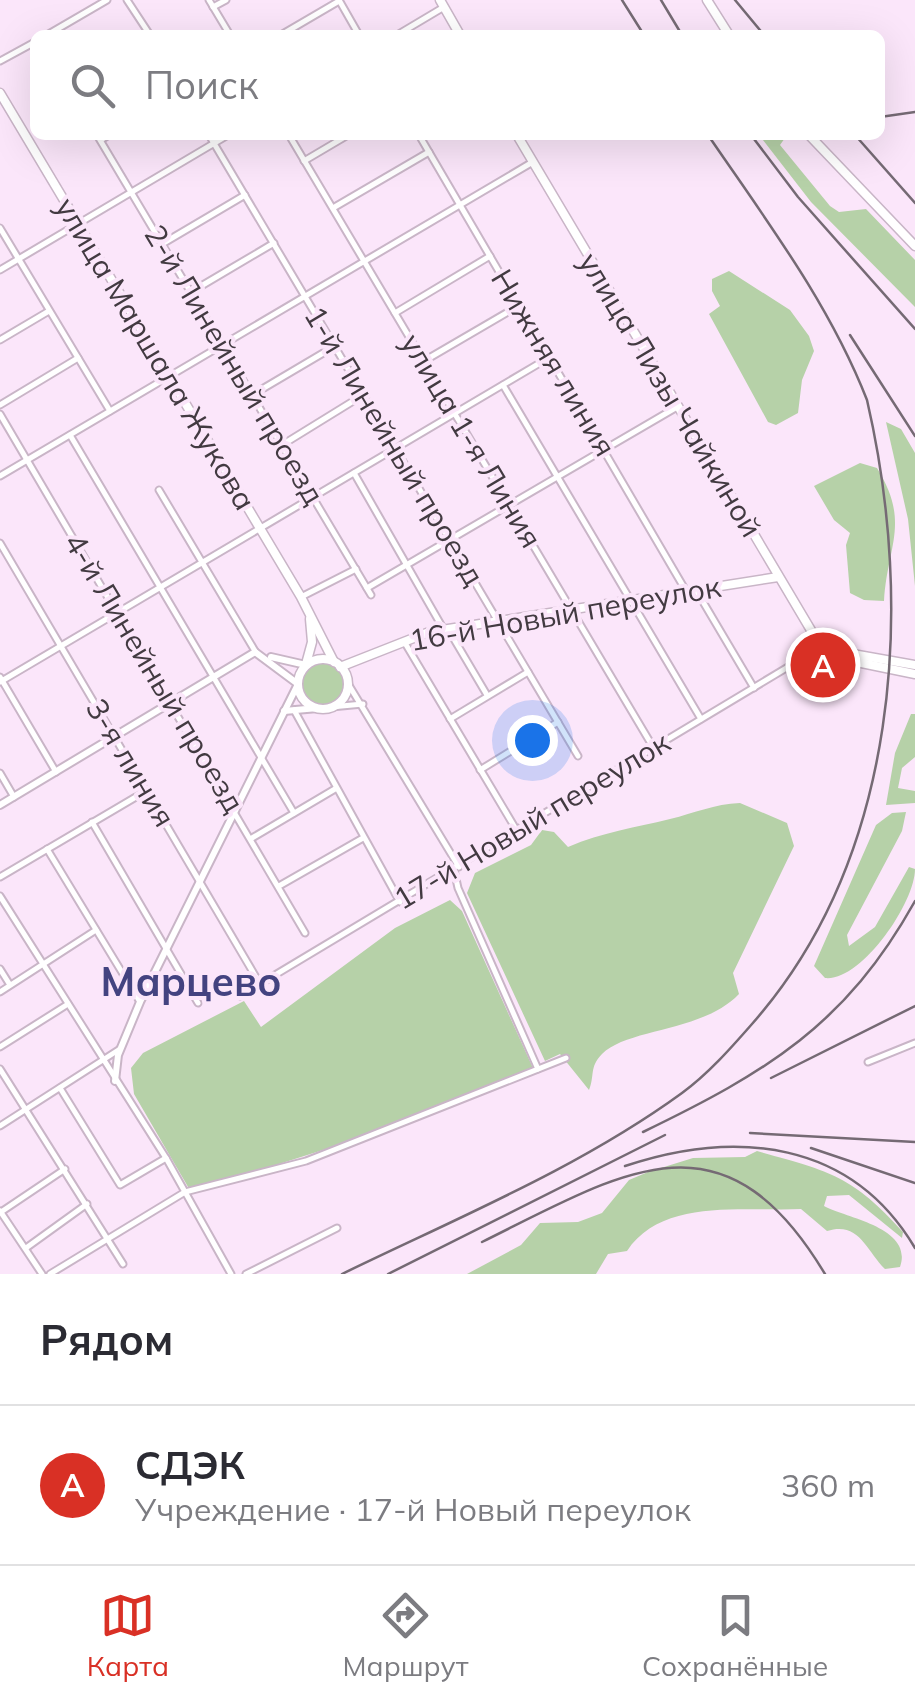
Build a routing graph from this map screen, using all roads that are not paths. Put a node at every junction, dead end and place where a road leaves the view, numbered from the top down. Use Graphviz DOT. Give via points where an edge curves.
graph roads {
  1 [pos="107,0"];
  2 [pos="127,0"];
  3 [pos="209,0"];
  4 [pos="226,0"];
  5 [pos="339,0"];
  6 [pos="707,0"];
  7 [pos="442,4"];
  8 [pos="213,7"];
  9 [pos="56,30"];
  10 [pos="147,30"];
  11 [pos="227,30"];
  12 [pos="289,30"];
  13 [pos="356,30"];
  14 [pos="404,30"];
  15 [pos="457,30"];
  16 [pos="726,30"];
  17 [pos="30,45"];
  18 [pos="0,61"];
  19 [pos="0,94"];
  20 [pos="100,140"];
  21 [pos="212,140"];
  22 [pos="219,140"];
  23 [pos="292,140"];
  24 [pos="339,140"];
  25 [pos="421,140"];
  26 [pos="520,140"];
  27 [pos="813,140"];
  28 [pos="214,143"];
  29 [pos="428,152"];
  30 [pos="304,160"];
  31 [pos="532,162"];
  32 [pos="131,192"];
  33 [pos="245,195"];
  34 [pos="460,205"];
  35 [pos="333,208"];
  36 [pos="77,222"];
  37 [pos="0,228"];
  38 [pos="274,243"];
  39 [pos="162,244"];
  40 [pos="915,246"];
  41 [pos="490,256"];
  42 [pos="18,259"];
  43 [pos="364,261"];
  44 [pos="0,270"];
  45 [pos="191,292"];
  46 [pos="305,296"];
  47 [pos="520,306"];
  48 [pos="50,311"];
  49 [pos="395,313"];
  50 [pos="0,340"];
  51 [pos="222,345"];
  52 [pos="335,346"];
  53 [pos="550,357"];
  54 [pos="78,358"];
  55 [pos="424,360"];
  56 [pos="168,375"];
  57 [pos="503,385"];
  58 [pos="252,395"];
  59 [pos="364,395"];
  60 [pos="0,404"];
  61 [pos="677,407"];
  62 [pos="110,411"];
  63 [pos="455,413"];
  64 [pos="0,414"];
  65 [pos="70,435"];
  66 [pos="282,445"];
  67 [pos="395,449"];
  68 [pos="604,449"];
  69 [pos="27,460"];
  70 [pos="354,473"];
  71 [pos="0,476"];
  72 [pos="558,476"];
  73 [pos="159,490"];
  74 [pos="313,497"];
  75 [pos="509,505"];
  76 [pos="259,527"];
  77 [pos="450,539"];
  78 [pos="0,543"];
  79 [pos="202,563"];
  80 [pos="406,564"];
  81 [pos="356,569"];
  82 [pos="778,577"];
  83 [pos="160,588"];
  84 [pos="696,590"];
  85 [pos="686,591"];
  86 [pos="301,598"];
  87 [pos="630,600"];
  88 [pos="571,609"];
  89 [pos="118,612"];
  90 [pos="310,614"];
  91 [pos="497,620"];
  92 [pos="446,629"];
  93 [pos="403,641"];
  94 [pos="61,646"];
  95 [pos="827,648"];
  96 [pos="255,652"];
  97 [pos="355,663"];
  98 [pos="337,664"];
  99 [pos="306,665"];
  100 [pos="915,665"];
  101 [pos="528,672"];
  102 [pos="915,674"];
  103 [pos="214,679"];
  104 [pos="1,680"];
  105 [pos="347,681"];
  106 [pos="298,684"];
  107 [pos="754,688"];
  108 [pos="488,696"];
  109 [pos="172,704"];
  110 [pos="364,704"];
  111 [pos="331,707"];
  112 [pos="318,708"];
  113 [pos="294,710"];
  114 [pos="282,712"];
  115 [pos="450,719"];
  116 [pos="702,719"];
  117 [pos="558,722"];
  118 [pos="115,738"];
  119 [pos="653,747"];
  120 [pos="260,756"];
  121 [pos="578,756"];
  122 [pos="480,770"];
  123 [pos="56,772"];
  124 [pos="0,773"];
  125 [pos="335,789"];
  126 [pos="146,790"];
  127 [pos="14,797"];
  128 [pos="0,805"];
  129 [pos="235,808"];
  130 [pos="294,813"];
  131 [pos="92,822"];
  132 [pos="516,831"];
  133 [pos="252,838"];
  134 [pos="363,838"];
  135 [pos="47,849"];
  136 [pos="457,868"];
  137 [pos="0,876"];
  138 [pos="199,879"];
  139 [pos="279,886"];
  140 [pos="0,896"];
  141 [pos="400,902"];
  142 [pos="96,930"];
  143 [pos="305,932"];
  144 [pos="165,948"];
  145 [pos="43,964"];
  146 [pos="0,969"];
  147 [pos="261,984"];
  148 [pos="10,985"];
  149 [pos="0,992"];
  150 [pos="240,996"];
  151 [pos="140,1002"];
  152 [pos="198,1003"];
  153 [pos="68,1004"];
  154 [pos="915,1043"];
  155 [pos="0,1047"];
  156 [pos="120,1050"];
  157 [pos="566,1058"];
  158 [pos="103,1060"];
  159 [pos="868,1062"];
  160 [pos="0,1069"];
  161 [pos="538,1069"];
  162 [pos="115,1080"];
  163 [pos="60,1088"];
  164 [pos="26,1110"];
  165 [pos="0,1126"];
  166 [pos="166,1158"];
  167 [pos="64,1169"];
  168 [pos="185,1192"];
  169 [pos="87,1204"];
  170 [pos="0,1211"];
  171 [pos="337,1228"];
  172 [pos="106,1237"];
  173 [pos="26,1248"];
  174 [pos="123,1264"];
  175 [pos="228,1273"];
  176 [pos="46,1274"];
  177 [pos="246,1274"];
  1 -- 9 [label="street"];
  2 -- 10 [label="street"];
  3 -- 8 [label="street"];
  4 -- 8 [label="street"];
  5 -- 12 [label="street"];
  5 -- 13 [label="street"];
  6 -- 16 [label="main road"];
  7 -- 14 [label="street"];
  7 -- 15 [label="main road"];
  8 -- 11 [label="street"];
  17 -- 18 [label="street"];
  19 -- 36 [label="main road, улица Маршала Жукова"];
  20 -- 32 [label="street, 2-й Линейный проезд"];
  21 -- 28 [label="street, 1-й Линейный проезд"];
  22 -- 28 [label="street"];
  23 -- 30 [label="street, улица 1-я Линия"];
  24 -- 30 [label="street"];
  25 -- 29 [label="street, Нижняя линия"];
  26 -- 31 [label="main road, улица Лизы Чайкиной"];
  27 -- 40 [label="main road"];
  28 -- 32 [label="street"];
  28 -- 33 [label="street, 1-й Линейный проезд"];
  29 -- 34 [label="street, Нижняя линия"];
  29 -- 35 [label="street"];
  30 -- 35 [label="street, улица 1-я Линия"];
  31 -- 34 [label="street"];
  31 -- 61 [label="main road, улица Лизы Чайкиной"];
  32 -- 36 [label="street"];
  32 -- 39 [label="street, 2-й Линейный проезд"];
  33 -- 38 [label="street, 1-й Линейный проезд"];
  33 -- 39 [label="street"];
  34 -- 41 [label="street, Нижняя линия"];
  34 -- 43 [label="street"];
  35 -- 43 [label="street, улица 1-я Линия"];
  36 -- 42 [label="street"];
  36 -- 56 [label="main road, улица Маршала Жукова"];
  37 -- 42 [label="street"];
  38 -- 45 [label="street"];
  38 -- 46 [label="street, 1-й Линейный проезд"];
  39 -- 45 [label="street, 2-й Линейный проезд"];
  41 -- 47 [label="street, Нижняя линия"];
  41 -- 49 [label="street"];
  42 -- 44 [label="street"];
  42 -- 48 [label="street"];
  43 -- 46 [label="street"];
  43 -- 49 [label="street, улица 1-я Линия"];
  45 -- 51 [label="street, 2-й Линейный проезд"];
  46 -- 51 [label="street"];
  46 -- 52 [label="street, 1-й Линейный проезд"];
  47 -- 53 [label="street, Нижняя линия"];
  47 -- 55 [label="street"];
  48 -- 50 [label="street"];
  48 -- 54 [label="street"];
  49 -- 55 [label="street, улица 1-я Линия"];
  51 -- 56 [label="street"];
  51 -- 58 [label="street, 2-й Линейный проезд"];
  52 -- 58 [label="street"];
  52 -- 59 [label="street, 1-й Линейный проезд"];
  53 -- 57 [label="street"];
  53 -- 68 [label="street, Нижняя линия"];
  54 -- 60 [label="street"];
  54 -- 62 [label="street"];
  55 -- 63 [label="street, улица 1-я Линия"];
  56 -- 62 [label="street"];
  56 -- 76 [label="main road, улица Маршала Жукова"];
  57 -- 63 [label="street"];
  57 -- 72 [label="street"];
  58 -- 66 [label="street, 2-й Линейный проезд"];
  59 -- 66 [label="street"];
  59 -- 67 [label="street, 1-й Линейный проезд"];
  61 -- 68 [label="street"];
  61 -- 82 [label="main road, улица Лизы Чайкиной"];
  62 -- 65 [label="street"];
  63 -- 67 [label="street"];
  63 -- 75 [label="street, улица 1-я Линия"];
  64 -- 69 [label="street, 4-й Линейный проезд"];
  65 -- 69 [label="street"];
  65 -- 83 [label="street"];
  66 -- 74 [label="street, 2-й Линейный проезд"];
  67 -- 70 [label="street"];
  67 -- 77 [label="street, 1-й Линейный проезд"];
  68 -- 72 [label="street"];
  68 -- 85 [label="street, Нижняя линия"];
  69 -- 71 [label="street"];
  69 -- 89 [label="street, 4-й Линейный проезд"];
  70 -- 74 [label="street"];
  70 -- 80 [label="street"];
  72 -- 75 [label="street"];
  72 -- 87 [label="street"];
  73 -- 79 [label="street"];
  74 -- 76 [label="street"];
  74 -- 81 [label="street, 2-й Линейный проезд"];
  75 -- 77 [label="street"];
  75 -- 88 [label="street, улица 1-я Линия"];
  76 -- 79 [label="street"];
  76 -- 86 [label="main road, улица Маршала Жукова"];
  77 -- 80 [label="street"];
  77 -- 91 [label="street, 1-й Линейный проезд"];
  78 -- 94 [label="street, 3-я линия"];
  79 -- 83 [label="street"];
  79 -- 96 [label="street"];
  80 -- 81 [label="street, 2-й Линейный проезд" via="369,591"];
  80 -- 92 [label="street"];
  81 -- 86 [label="street"];
  82 -- 84 [label="main road, 16-й Новый переулок"];
  82 -- 95 [label="main road, улица Лизы Чайкиной"];
  83 -- 89 [label="street"];
  83 -- 103 [label="street"];
  84 -- 85 [label="main road, 16-й Новый переулок"];
  84 -- 107 [label="street"];
  85 -- 87 [label="main road, 16-й Новый переулок"];
  86 -- 90 [label="main road, улица Маршала Жукова"];
  87 -- 88 [label="main road, 16-й Новый переулок"];
  87 -- 116 [label="street"];
  88 -- 91 [label="main road, 16-й Новый переулок"];
  88 -- 119 [label="street, улица 1-я Линия"];
  89 -- 94 [label="street"];
  89 -- 109 [label="street, 4-й Линейный проезд"];
  90 -- 98 [label="main road, улица Маршала Жукова"];
  90 -- 99 [label="main road"];
  91 -- 92 [label="main road, 16-й Новый переулок"];
  91 -- 101 [label="street, 1-й Линейный проезд"];
  92 -- 93 [label="main road, 16-й Новый переулок"];
  92 -- 108 [label="street"];
  93 -- 97 [label="main road, 16-й Новый переулок"];
  93 -- 115 [label="street"];
  94 -- 104 [label="street"];
  94 -- 118 [label="street, 3-я линия"];
  95 -- 100 [label="main road"];
  95 -- 102 [label="main road" via="842,659"];
  95 -- 107 [label="street, 17-й Новый переулок"];
  96 -- 99 [label="street"];
  96 -- 103 [label="street"];
  96 -- 106 [label="street"];
  97 -- 98 [label="main road, 16-й Новый переулок"];
  97 -- 105 [label="main road"];
  98 -- 99 [label="main road" via="320,659"];
  98 -- 105 [label="main road"];
  99 -- 106 [label="main road"];
  101 -- 108 [label="street"];
  101 -- 117 [label="street, 1-й Линейный проезд"];
  103 -- 109 [label="street"];
  103 -- 120 [label="street"];
  104 -- 123 [label="street"];
  105 -- 110 [label="street"];
  105 -- 111 [label="main road"];
  106 -- 112 [label="main road" via="304,700"];
  106 -- 114 [label="street"];
  107 -- 116 [label="street, 17-й Новый переулок"];
  108 -- 115 [label="street"];
  109 -- 118 [label="street"];
  109 -- 129 [label="street, 4-й Линейный проезд"];
  110 -- 111 [label="street"];
  110 -- 136 [label="street"];
  111 -- 112 [label="main road"];
  112 -- 113 [label="street"];
  113 -- 114 [label="street"];
  113 -- 125 [label="street"];
  114 -- 120 [label="street"];
  115 -- 122 [label="street"];
  116 -- 119 [label="street, 17-й Новый переулок"];
  117 -- 121 [label="street, 1-й Линейный проезд"];
  117 -- 122 [label="street"];
  118 -- 123 [label="street"];
  118 -- 126 [label="street, 3-я линия"];
  119 -- 132 [label="street, 17-й Новый переулок"];
  120 -- 129 [label="street"];
  120 -- 130 [label="street"];
  122 -- 132 [label="street"];
  123 -- 127 [label="street"];
  124 -- 127 [label="street"];
  125 -- 130 [label="street"];
  125 -- 134 [label="street"];
  126 -- 131 [label="street"];
  126 -- 138 [label="street, 3-я линия"];
  127 -- 128 [label="street"];
  129 -- 133 [label="street, 4-й Линейный проезд"];
  129 -- 138 [label="street"];
  130 -- 133 [label="street"];
  131 -- 135 [label="street"];
  131 -- 144 [label="street"];
  132 -- 136 [label="street, 17-й Новый переулок"];
  133 -- 139 [label="street, 4-й Линейный проезд"];
  134 -- 139 [label="street"];
  134 -- 141 [label="street"];
  135 -- 137 [label="street"];
  135 -- 142 [label="street"];
  136 -- 141 [label="street, 17-й Новый переулок"];
  136 -- 161 [label="street" via="458,888"];
  138 -- 144 [label="street"];
  138 -- 147 [label="street, 3-я линия"];
  139 -- 143 [label="street, 4-й Линейный проезд"];
  140 -- 145 [label="street"];
  141 -- 147 [label="street, 17-й Новый переулок"];
  142 -- 145 [label="street"];
  142 -- 151 [label="street"];
  144 -- 151 [label="street"];
  144 -- 152 [label="street"];
  145 -- 148 [label="street"];
  145 -- 153 [label="street"];
  146 -- 148 [label="street"];
  147 -- 150 [label="street, 17-й Новый переулок"];
  148 -- 149 [label="street"];
  151 -- 156 [label="street"];
  153 -- 155 [label="street"];
  153 -- 158 [label="street"];
  154 -- 159 [label="street"];
  156 -- 158 [label="street"];
  156 -- 162 [label="street"];
  157 -- 161 [label="street"];
  158 -- 162 [label="street"];
  158 -- 163 [label="street"];
  160 -- 164 [label="street"];
  161 -- 168 [label="street" via="306,1161"];
  162 -- 166 [label="street"];
  163 -- 164 [label="street"];
  163 -- 166 [label="street" via="120,1185"];
  164 -- 165 [label="street"];
  164 -- 167 [label="street"];
  166 -- 168 [label="street"];
  167 -- 169 [label="street"];
  167 -- 170 [label="street"];
  168 -- 172 [label="street"];
  168 -- 175 [label="street"];
  169 -- 172 [label="street"];
  169 -- 173 [label="street"];
  170 -- 173 [label="street"];
  171 -- 177 [label="street"];
  172 -- 174 [label="street"];
  172 -- 176 [label="street"];
  173 -- 176 [label="street"];
}
